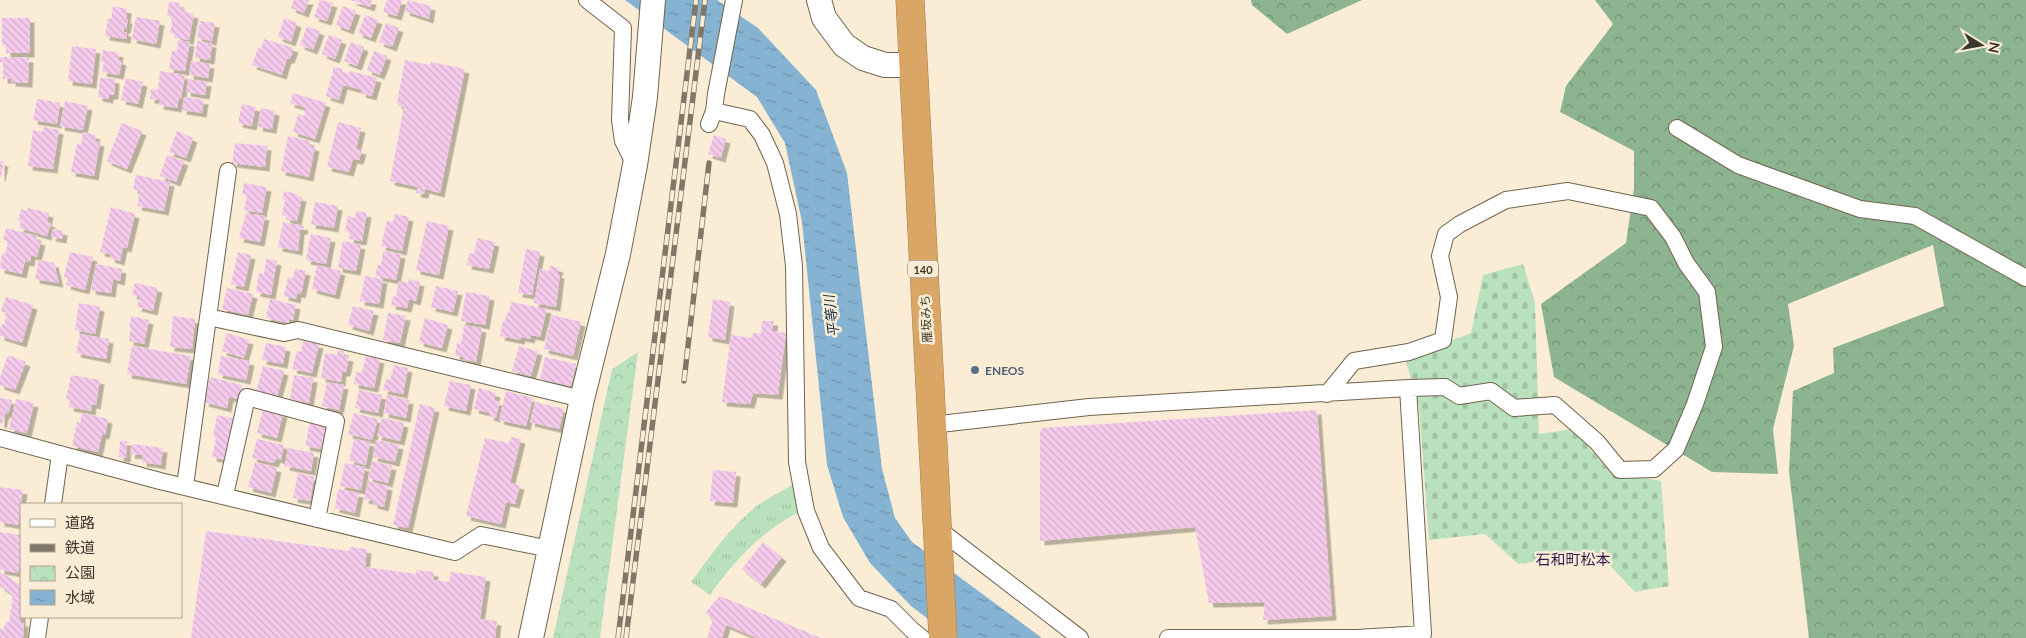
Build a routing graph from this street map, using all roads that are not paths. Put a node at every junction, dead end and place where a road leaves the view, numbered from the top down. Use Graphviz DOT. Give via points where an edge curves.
graph roads {
  1 [pos="586,0"];
  2 [pos="653,0"];
  3 [pos="820,0"];
  4 [pos="910,0"];
  5 [pos="734,2"];
  6 [pos="912,65"];
  7 [pos="1677,128"];
  8 [pos="635,165"];
  9 [pos="228,171"];
  10 [pos="2026,278"];
  11 [pos="208,317"];
  12 [pos="1408,388"];
  13 [pos="1326,394"];
  14 [pos="582,399"];
  15 [pos="931,425"];
  16 [pos="0,438"];
  17 [pos="60,454"];
  18 [pos="185,486"];
  19 [pos="225,495"];
  20 [pos="53,503"];
  21 [pos="316,519"];
  22 [pos="937,532"];
  23 [pos="550,549"];
  24 [pos="40,618"];
  25 [pos="936,637"];
  26 [pos="37,638"];
  27 [pos="530,638"];
  28 [pos="1080,638"];
  29 [pos="1168,638"];
  1 -- 8 [label="street" via="623,28 620,120 623,141"];
  2 -- 8 [label="street" via="646,97"];
  3 -- 6 [label="street" via="824,18 844,45 863,58 885,64"];
  4 -- 6 [label="highway, 雁坂みち / 140"];
  5 -- 25 [label="street" via="712,118 750,119 769,149 781,183 794,266 797,462 806,511 821,548 859,598 892,609 912,630"];
  6 -- 15 [label="highway, 雁坂みち / 140"];
  7 -- 10 [label="street" via="1738,165 1860,209 1915,216"];
  8 -- 14 [label="street" via="618,254"];
  9 -- 11 [label="street"];
  11 -- 14 [label="street" via="284,333 298,330"];
  11 -- 18 [label="street"];
  12 -- 13 [label="street"];
  12 -- 13 [label="street" via="1445,387 1458,396 1491,392 1514,408 1555,405 1597,442 1620,470 1654,468 1676,449 1714,347 1707,292 1651,208 1568,191 1506,200 1446,234 1440,256 1449,297 1443,340 1409,352 1354,361"];
  12 -- 29 [label="street" via="1423,634 1357,638"];
  13 -- 15 [label="street" via="1089,407"];
  14 -- 23 [label="street"];
  15 -- 22 [label="highway, 雁坂みち / 140"];
  16 -- 17 [label="street"];
  17 -- 18 [label="street"];
  17 -- 20 [label="street"];
  18 -- 19 [label="street"];
  19 -- 21 [label="street"];
  19 -- 21 [label="street" via="247,397 336,421"];
  21 -- 23 [label="street" via="456,552 481,535"];
  22 -- 25 [label="highway, 雁坂みち / 140"];
  22 -- 28 [label="street"];
  23 -- 27 [label="street"];
  24 -- 26 [label="street"];
}
